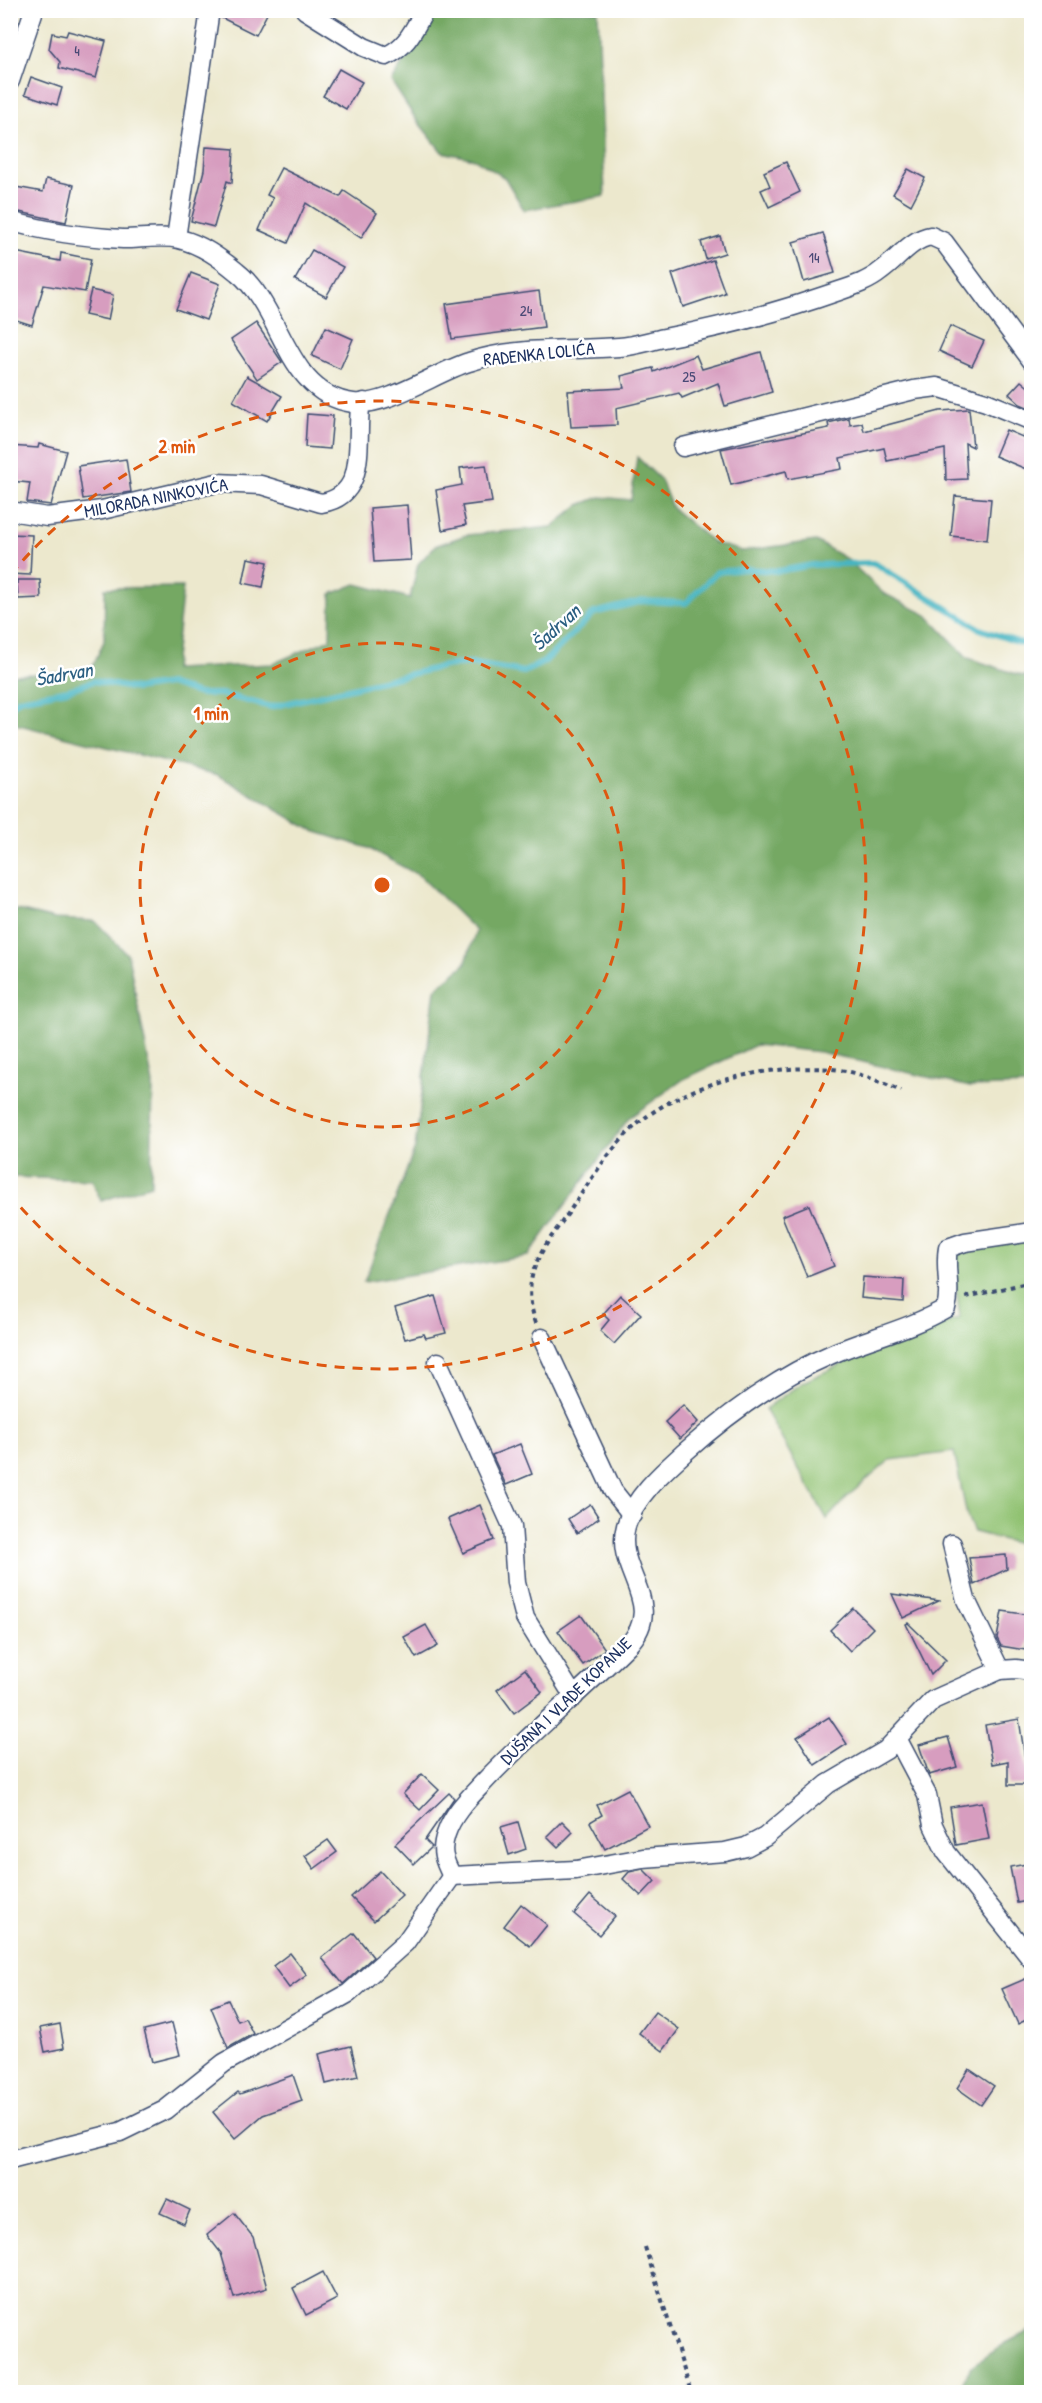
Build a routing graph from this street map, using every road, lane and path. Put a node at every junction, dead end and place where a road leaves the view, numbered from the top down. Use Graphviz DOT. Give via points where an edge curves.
graph roads {
  1 [pos="34,10"];
  2 [pos="210,10"];
  3 [pos="305,10"];
  4 [pos="425,10"];
  5 [pos="10,81"];
  6 [pos="10,220"];
  7 [pos="176,238"];
  8 [pos="1032,361"];
  9 [pos="364,402"];
  10 [pos="1032,421"];
  11 [pos="683,447"];
  12 [pos="10,511"];
  13 [pos="901,1091"];
  14 [pos="1032,1232"];
  15 [pos="1032,1282"];
  16 [pos="948,1300"];
  17 [pos="542,1338"];
  18 [pos="438,1362"];
  19 [pos="632,1515"];
  20 [pos="952,1544"];
  21 [pos="1000,1670"];
  22 [pos="1032,1671"];
  23 [pos="574,1697"];
  24 [pos="898,1740"];
  25 [pos="452,1876"];
  26 [pos="1032,1960"];
  27 [pos="10,2160"];
  28 [pos="645,2247"];
  29 [pos="691,2392"];
  1 -- 5 [label="street"];
  2 -- 7 [label="street"];
  3 -- 4 [label="street" via="364,47 386,56 399,50"];
  6 -- 7 [label="street, RADENKA LOLIĆA" via="92,237"];
  7 -- 9 [label="street, RADENKA LOLIĆA" via="211,253 252,286 292,359 316,386 337,398"];
  8 -- 9 [label="street, RADENKA LOLIĆA" via="944,242 931,236 914,243 879,273 859,284 794,307 620,347 565,348 471,361 378,401"];
  9 -- 12 [label="street, MILORADA NINKOVIĆA" via="360,408 355,479 347,491 330,502 321,503 261,485 217,483 102,510 47,517"];
  10 -- 11 [label="street" via="937,387"];
  13 -- 17 [label="path" via="831,1069 764,1071 696,1090 660,1107 632,1129 598,1169 539,1255 530,1283 530,1306"];
  14 -- 16 [label="street" via="948,1248"];
  15 -- 16 [label="path"];
  16 -- 19 [label="street, DUŠANA I VLADE KOPANJE" via="946,1308 934,1315 784,1377 685,1452 652,1484"];
  17 -- 19 [label="street" via="613,1491"];
  18 -- 23 [label="street" via="512,1526 516,1583 525,1618"];
  19 -- 23 [label="street, DUŠANA I VLADE KOPANJE" via="626,1525 625,1556 640,1593 643,1621 633,1639"];
  20 -- 21 [label="street" via="966,1600"];
  21 -- 22 [label="street"];
  21 -- 24 [label="street" via="933,1701 908,1724"];
  23 -- 25 [label="street, DUŠANA I VLADE KOPANJE" via="507,1757 454,1816 446,1833 443,1857"];
  24 -- 25 [label="street" via="828,1784 765,1837 746,1847 576,1870"];
  24 -- 26 [label="street" via="927,1795 933,1825 946,1852"];
  25 -- 27 [label="street" via="405,1943 349,1993 224,2063 165,2110 120,2132"];
  28 -- 29 [label="path"];
}
